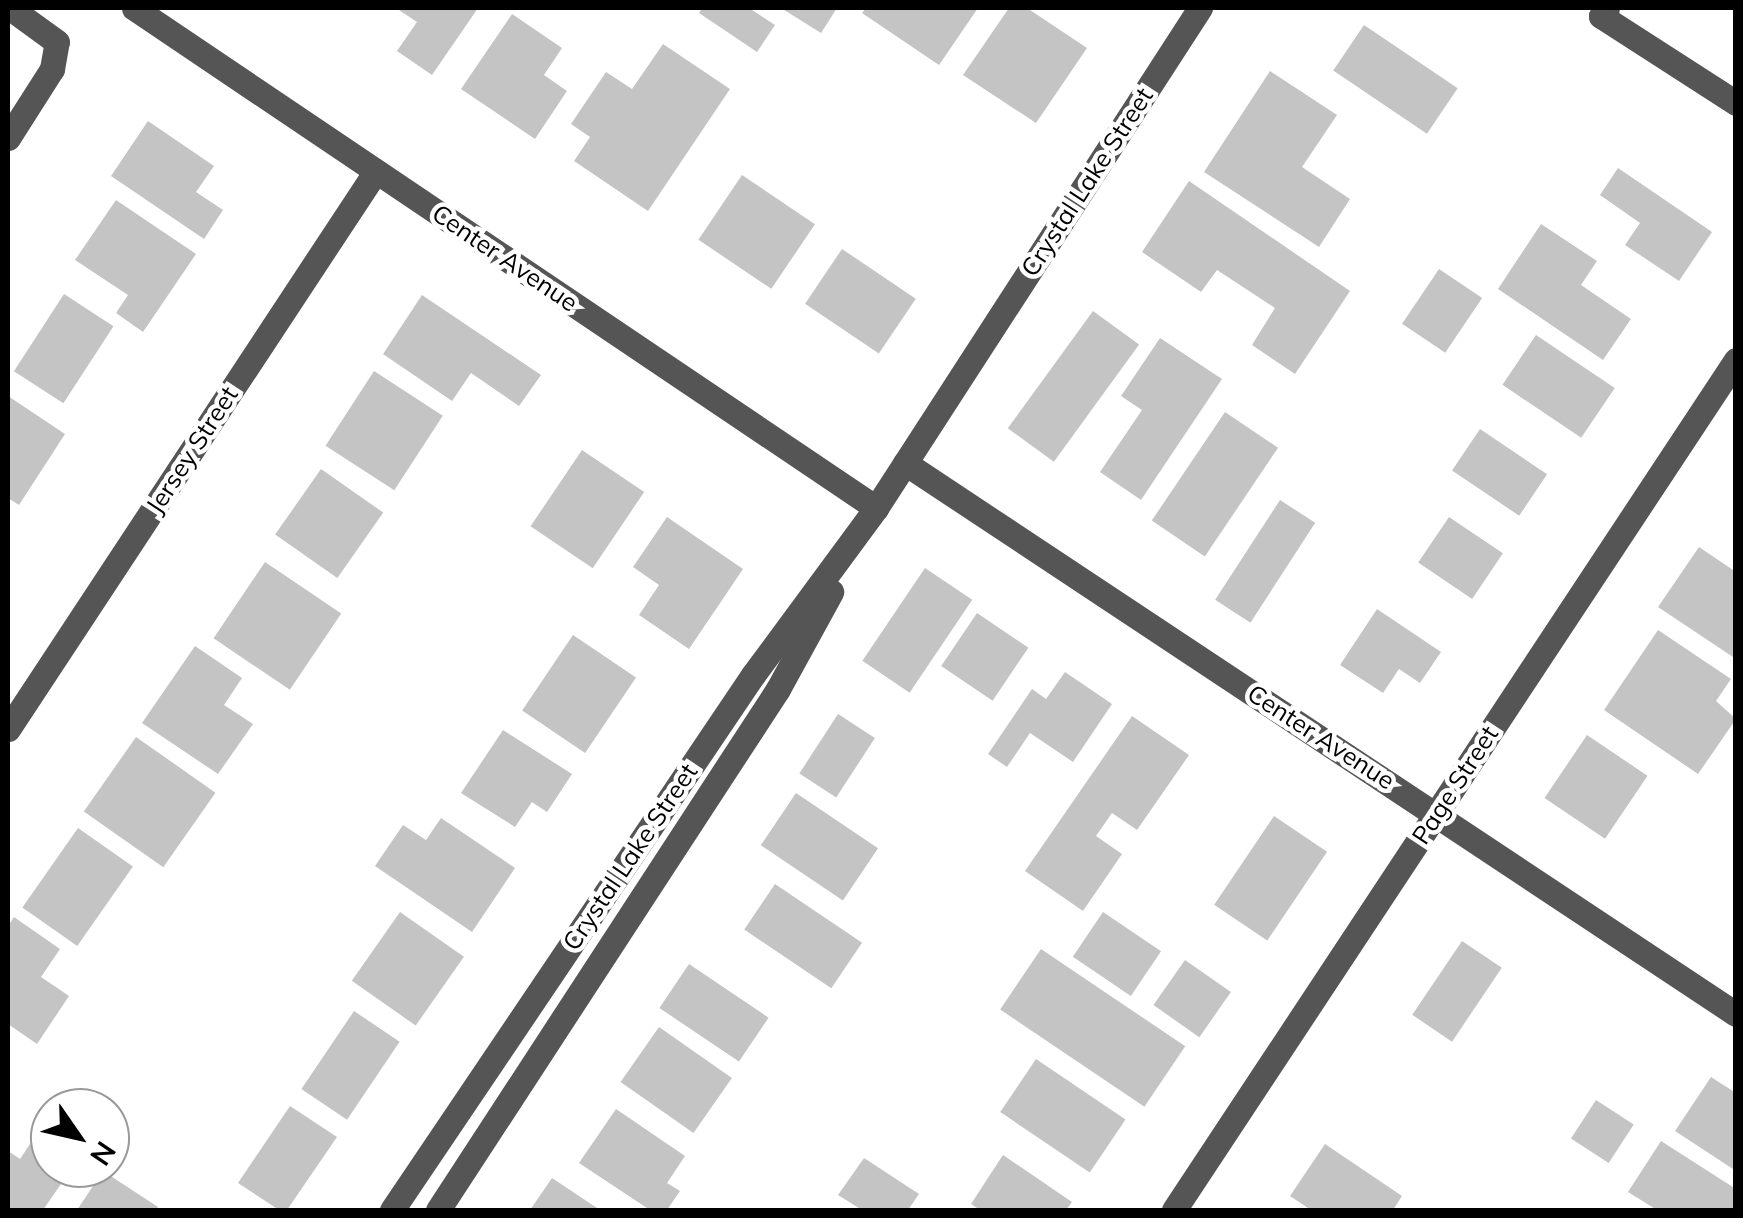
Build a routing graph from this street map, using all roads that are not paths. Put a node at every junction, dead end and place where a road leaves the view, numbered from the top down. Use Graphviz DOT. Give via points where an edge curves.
graph roads {
  1 [pos="10,8"];
  2 [pos="134,8"];
  3 [pos="1200,8"];
  4 [pos="1606,8"];
  5 [pos="1736,103"];
  6 [pos="8,138"];
  7 [pos="376,171"];
  8 [pos="1736,360"];
  9 [pos="906,463"];
  10 [pos="876,508"];
  11 [pos="8,730"];
  12 [pos="1436,813"];
  13 [pos="1736,1014"];
  14 [pos="392,1210"];
  15 [pos="438,1210"];
  16 [pos="1174,1210"];
  1 -- 6 [label="street" via="57,42 52,69"];
  2 -- 7 [label="street, Center Avenue"];
  3 -- 9 [label="street, Crystal Lake Street"];
  4 -- 5 [label="street" via="1601,16"];
  7 -- 10 [label="street, Center Avenue"];
  7 -- 11 [label="street, Jersey Street"];
  8 -- 12 [label="street, Page Street"];
  9 -- 10 [label="street, Crystal Lake Street"];
  9 -- 12 [label="street, Center Avenue"];
  10 -- 14 [label="street, Crystal Lake Street" via="753,675"];
  10 -- 15 [label="street, Crystal Lake Street" via="778,689"];
  12 -- 13 [label="street, Center Avenue"];
  12 -- 16 [label="street, Page Street"];
}
